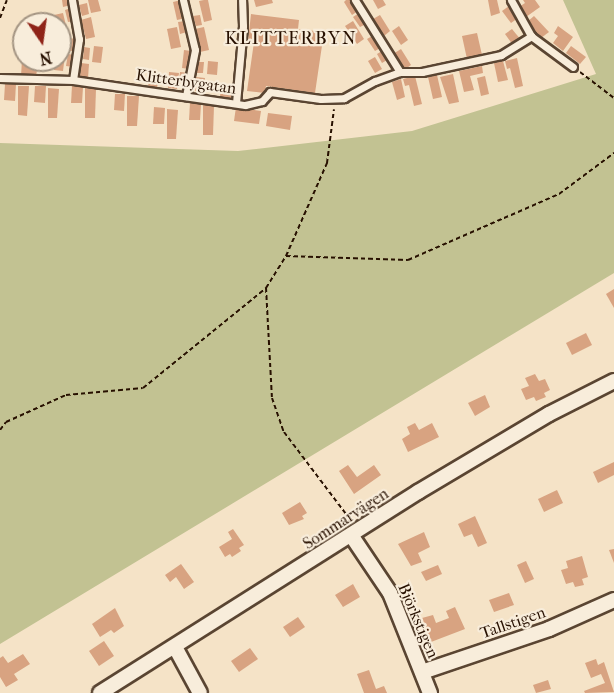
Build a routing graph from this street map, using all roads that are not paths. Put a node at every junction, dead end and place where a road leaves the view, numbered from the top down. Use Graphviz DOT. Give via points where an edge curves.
graph roads {
  1 [pos="72,0"];
  2 [pos="183,0"];
  3 [pos="242,0"];
  4 [pos="355,0"];
  5 [pos="511,0"];
  6 [pos="531,36"];
  7 [pos="573,67"];
  8 [pos="400,72"];
  9 [pos="0,78"];
  10 [pos="73,80"];
  11 [pos="186,96"];
  12 [pos="236,103"];
  13 [pos="614,381"];
  14 [pos="355,532"];
  15 [pos="614,600"];
  16 [pos="175,647"];
  17 [pos="422,672"];
  18 [pos="100,693"];
  19 [pos="200,693"];
  20 [pos="430,693"];
  1 -- 10 [label="lane" via="79,39"];
  2 -- 11 [label="lane" via="195,50"];
  3 -- 12 [label="lane"];
  4 -- 8 [label="lane"];
  5 -- 6 [label="lane"];
  6 -- 7 [label="lane"];
  6 -- 8 [label="lane, Klitterbygatan" via="501,55 422,72"];
  8 -- 12 [label="lane, Klitterbygatan" via="344,98 270,92 262,101"];
  9 -- 10 [label="lane, Klitterbygatan"];
  10 -- 11 [label="lane, Klitterbygatan"];
  11 -- 12 [label="lane, Klitterbygatan"];
  13 -- 14 [label="street, Sommarvägen" via="539,420"];
  14 -- 16 [label="street, Sommarvägen"];
  14 -- 17 [label="street, Björkstigen" via="390,592"];
  15 -- 17 [label="street, Tallstigen" via="549,629"];
  16 -- 18 [label="street, Sommarvägen"];
  16 -- 19 [label="street"];
  17 -- 20 [label="street, Björkstigen"];
}
